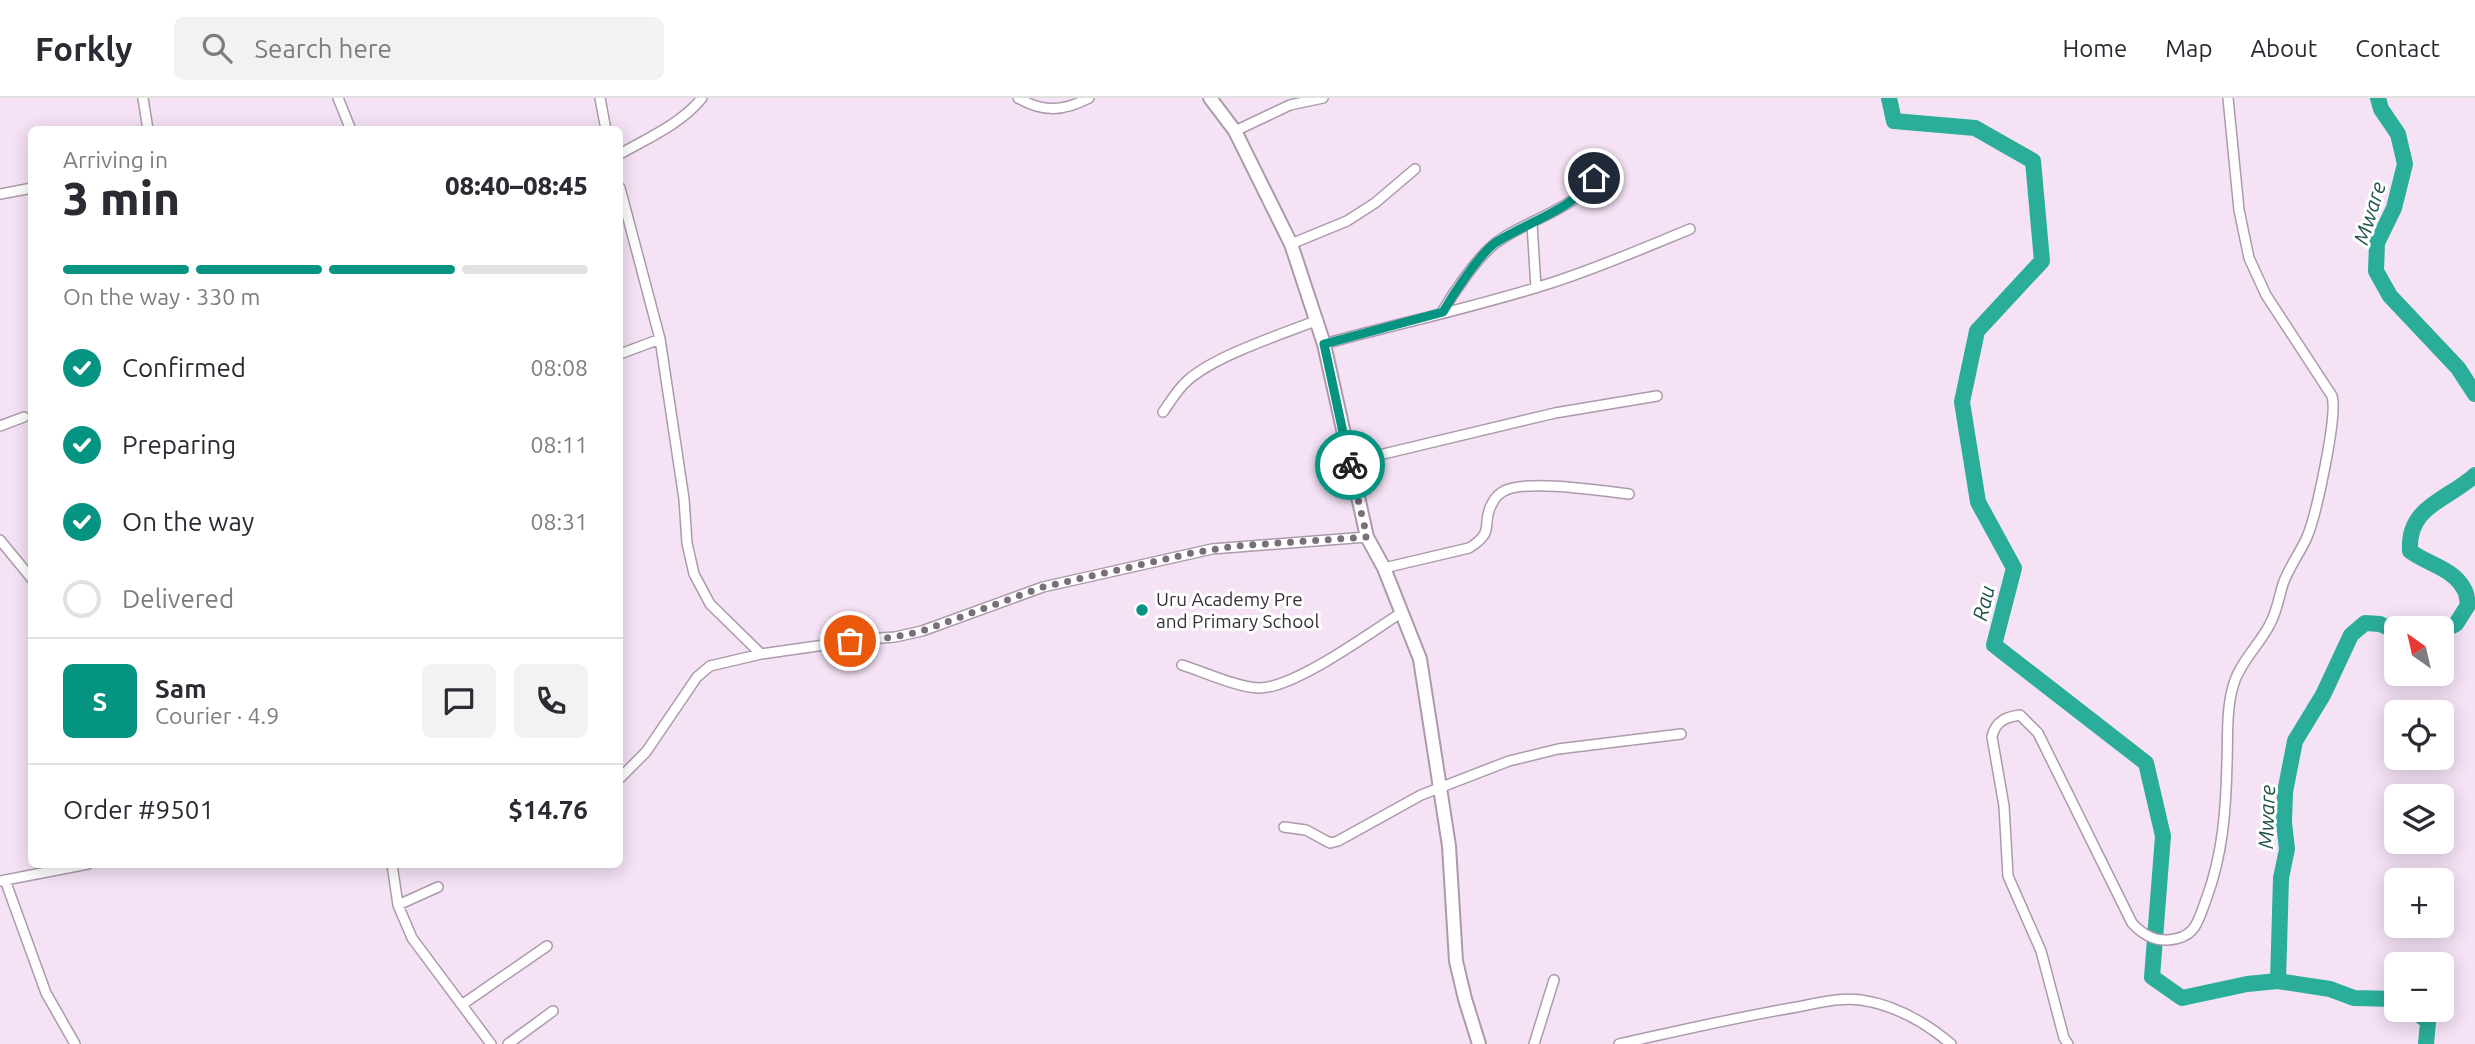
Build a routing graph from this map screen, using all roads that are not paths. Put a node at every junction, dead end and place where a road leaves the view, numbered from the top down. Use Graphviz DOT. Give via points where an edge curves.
graph roads {
  1 [pos="143,98"];
  2 [pos="338,98"];
  3 [pos="600,98"];
  4 [pos="702,98"];
  5 [pos="1018,98"];
  6 [pos="1089,98"];
  7 [pos="1210,98"];
  8 [pos="1324,98"];
  9 [pos="2228,98"];
  10 [pos="147,126"];
  11 [pos="349,126"];
  12 [pos="606,126"];
  13 [pos="1235,131"];
  14 [pos="623,151"];
  15 [pos="1600,155"];
  16 [pos="1415,169"];
  17 [pos="28,189"];
  18 [pos="0,194"];
  19 [pos="623,199"];
  20 [pos="1532,224"];
  21 [pos="1690,229"];
  22 [pos="1291,244"];
  23 [pos="1536,288"];
  24 [pos="1443,312"];
  25 [pos="1318,320"];
  26 [pos="660,339"];
  27 [pos="1324,344"];
  28 [pos="623,354"];
  29 [pos="1657,396"];
  30 [pos="1163,412"];
  31 [pos="24,417"];
  32 [pos="0,426"];
  33 [pos="1350,462"];
  34 [pos="1629,494"];
  35 [pos="1367,537"];
  36 [pos="0,540"];
  37 [pos="1384,568"];
  38 [pos="28,574"];
  39 [pos="1401,613"];
  40 [pos="761,654"];
  41 [pos="1182,665"];
  42 [pos="1681,734"];
  43 [pos="623,775"];
  44 [pos="1439,786"];
  45 [pos="1284,827"];
  46 [pos="68,868"];
  47 [pos="393,868"];
  48 [pos="2,881"];
  49 [pos="438,887"];
  50 [pos="398,905"];
  51 [pos="547,946"];
  52 [pos="1554,981"];
  53 [pos="463,1004"];
  54 [pos="553,1011"];
  55 [pos="75,1044"];
  56 [pos="491,1044"];
  57 [pos="508,1044"];
  58 [pos="1479,1044"];
  59 [pos="1534,1044"];
  60 [pos="1619,1044"];
  61 [pos="1951,1044"];
  62 [pos="2068,1044"];
  1 -- 10 [label="street"];
  2 -- 11 [label="street"];
  3 -- 12 [label="street"];
  4 -- 14 [label="street" via="676,122"];
  5 -- 6 [label="street" via="1038,108 1060,110"];
  7 -- 13 [label="street"];
  8 -- 13 [label="street" via="1283,108"];
  9 -- 62 [label="street" via="2245,245 2266,295 2332,396 2328,451 2307,537 2290,568 2270,624 2234,683 2221,850 2191,933 2156,941 2137,929 2038,733 2020,715 2010,716 1994,728 2008,876 2041,951"];
  13 -- 22 [label="street"];
  15 -- 20 [label="street" via="1589,186"];
  16 -- 22 [label="street" via="1347,221"];
  17 -- 18 [label="street"];
  19 -- 26 [label="street"];
  20 -- 23 [label="street"];
  20 -- 24 [label="street" via="1492,246"];
  21 -- 23 [label="street"];
  22 -- 25 [label="street"];
  23 -- 24 [label="street"];
  24 -- 27 [label="street"];
  25 -- 27 [label="street"];
  25 -- 30 [label="street" via="1199,372"];
  26 -- 28 [label="street"];
  26 -- 40 [label="street" via="694,574 710,604"];
  27 -- 33 [label="street"];
  29 -- 33 [label="street" via="1555,413"];
  31 -- 32 [label="street"];
  33 -- 35 [label="street"];
  34 -- 37 [label="street" via="1574,487 1504,490 1492,503 1482,540 1469,548"];
  35 -- 37 [label="street"];
  35 -- 40 [label="street" via="1202,551 1043,587 922,631"];
  36 -- 38 [label="street"];
  37 -- 39 [label="street"];
  39 -- 41 [label="street" via="1312,668 1274,685 1245,685"];
  39 -- 44 [label="street" via="1420,659"];
  40 -- 43 [label="street" via="710,666 697,677 646,752"];
  42 -- 44 [label="street" via="1558,749"];
  44 -- 45 [label="street" via="1338,841 1330,843 1306,830"];
  44 -- 58 [label="street" via="1449,846 1456,961"];
  46 -- 48 [label="street"];
  47 -- 50 [label="street"];
  48 -- 55 [label="street" via="46,993"];
  49 -- 50 [label="street"];
  50 -- 53 [label="street" via="412,938"];
  51 -- 53 [label="street"];
  52 -- 59 [label="street"];
  53 -- 56 [label="street"];
  54 -- 57 [label="street"];
  60 -- 61 [label="street" via="1842,999 1891,1007"];
}
